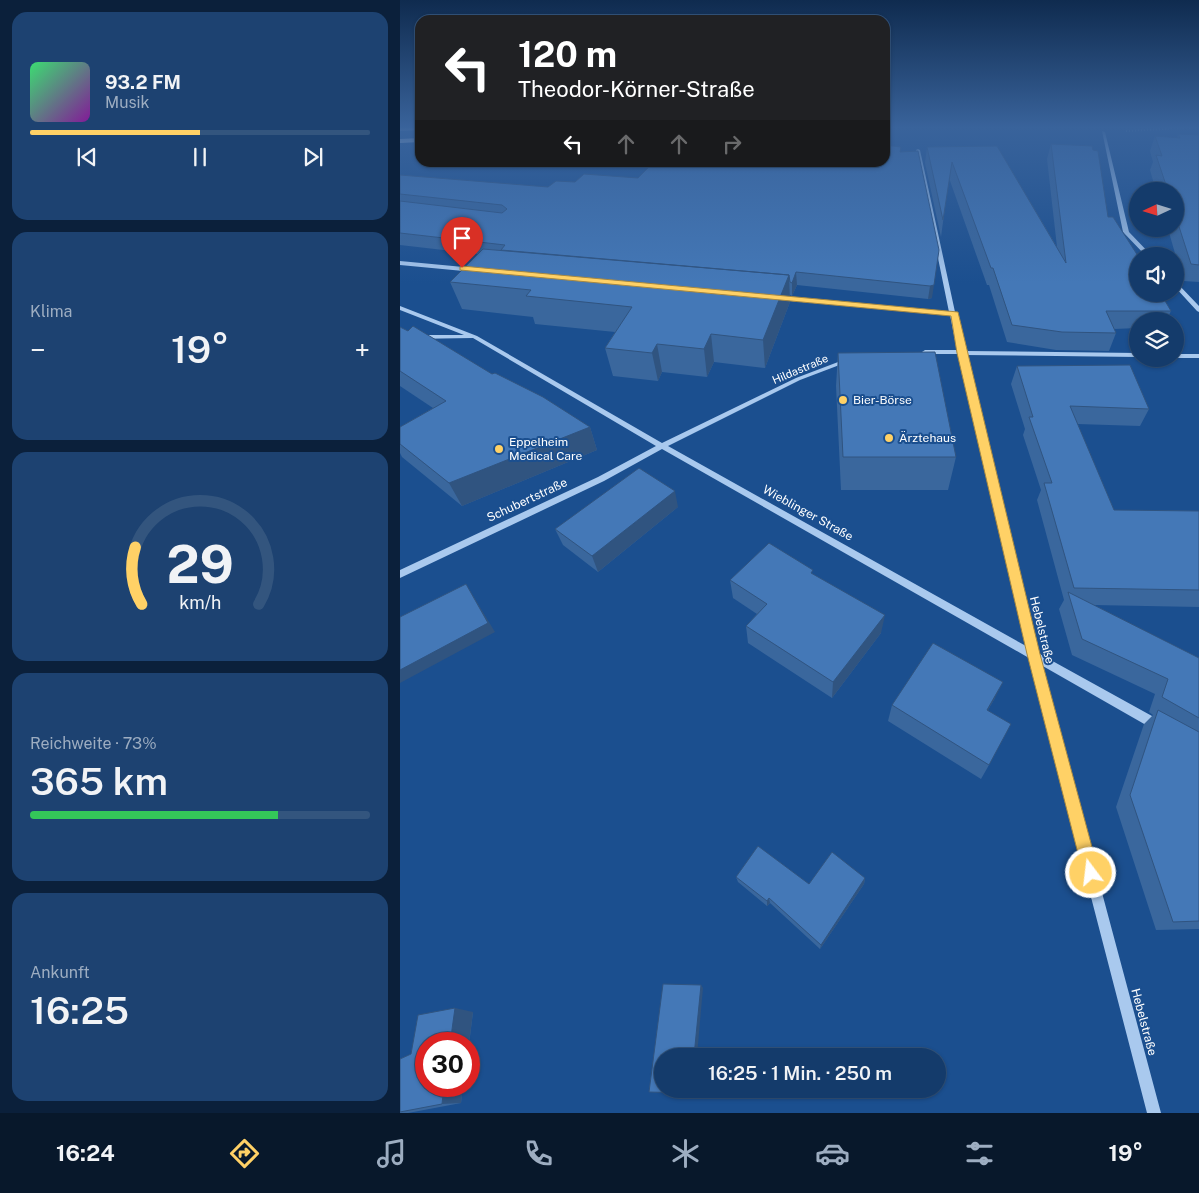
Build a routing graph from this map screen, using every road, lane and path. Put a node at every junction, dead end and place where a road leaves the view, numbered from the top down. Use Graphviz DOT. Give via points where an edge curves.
graph roads {
  1 [pos="925,179"];
  2 [pos="1114,179"];
  3 [pos="1140,247"];
  4 [pos="400,263"];
  5 [pos="482,270"];
  6 [pos="1184,294"];
  7 [pos="768,297"];
  8 [pos="400,308"];
  9 [pos="1199,310"];
  10 [pos="955,314"];
  11 [pos="400,333"];
  12 [pos="475,337"];
  13 [pos="913,352"];
  14 [pos="961,353"];
  15 [pos="1129,355"];
  16 [pos="1184,356"];
  17 [pos="1199,356"];
  18 [pos="852,359"];
  19 [pos="662,446"];
  20 [pos="400,574"];
  21 [pos="1033,654"];
  22 [pos="1166,730"];
  23 [pos="1154,1113"];
  1 -- 10 [label="street, Hebelstraße"];
  2 -- 3 [label="street" via="1126,232"];
  4 -- 5 [label="street"];
  6 -- 9 [label="street"];
  7 -- 10 [label="street"];
  8 -- 12 [label="street, Wieblinger Straße"];
  10 -- 14 [label="street, Hebelstraße"];
  11 -- 12 [label="street" via="410,337"];
  12 -- 19 [label="street, Wieblinger Straße"];
  13 -- 14 [label="street"];
  14 -- 15 [label="street"];
  14 -- 21 [label="street, Hebelstraße"];
  16 -- 17 [label="street"];
  18 -- 19 [label="street, Hildastraße" via="798,379"];
  19 -- 20 [label="street, Schubertstraße" via="601,479"];
  19 -- 21 [label="street, Wieblinger Straße"];
  21 -- 22 [label="street, Wieblinger Straße"];
  21 -- 23 [label="street, Hebelstraße"];
}
